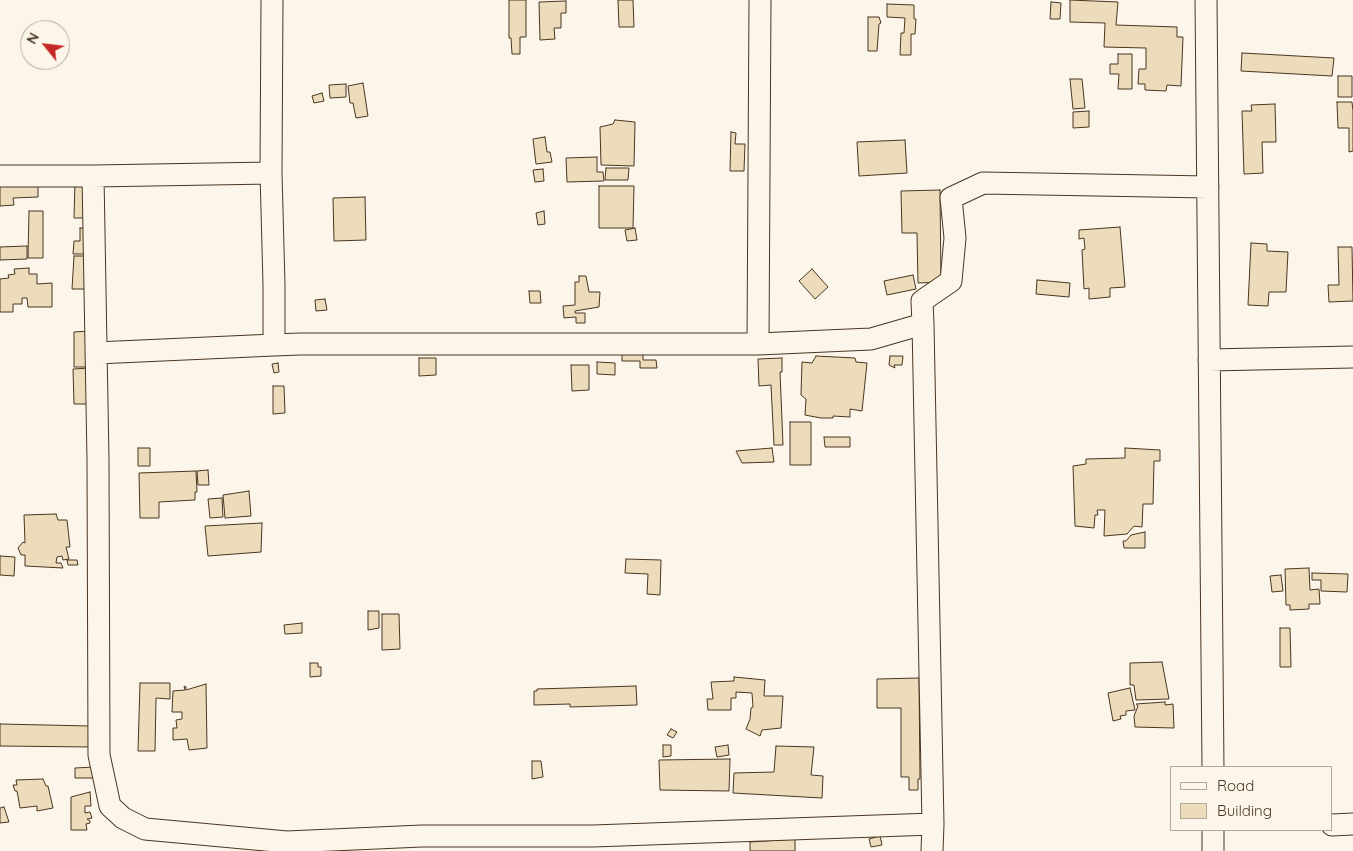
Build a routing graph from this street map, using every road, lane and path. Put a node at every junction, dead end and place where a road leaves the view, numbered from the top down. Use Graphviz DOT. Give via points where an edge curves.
graph roads {
  1 [pos="272,0"];
  2 [pos="760,0"];
  3 [pos="1206,0"];
  4 [pos="271,173"];
  5 [pos="0,176"];
  6 [pos="93,176"];
  7 [pos="1208,187"];
  8 [pos="922,324"];
  9 [pos="758,344"];
  10 [pos="274,345"];
  11 [pos="96,353"];
  12 [pos="1353,357"];
  13 [pos="1209,360"];
  14 [pos="1212,766"];
  15 [pos="933,824"];
  16 [pos="1353,824"];
  17 [pos="1333,825"];
  18 [pos="1213,831"];
  19 [pos="287,847"];
  20 [pos="932,851"];
  21 [pos="1213,851"];
  1 -- 4 [label="street"];
  2 -- 9 [label="street"];
  3 -- 7 [label="street"];
  4 -- 6 [label="street"];
  4 -- 10 [label="street"];
  5 -- 6 [label="street"];
  6 -- 11 [label="street"];
  7 -- 8 [label="street" via="983,183 951,198 955,238 951,281 922,301"];
  7 -- 13 [label="street"];
  8 -- 9 [label="street" via="871,339"];
  8 -- 15 [label="street"];
  9 -- 10 [label="street"];
  10 -- 11 [label="street"];
  11 -- 19 [label="street" via="99,755 110,806 123,818 145,829"];
  12 -- 13 [label="street"];
  13 -- 14 [label="street"];
  15 -- 19 [label="street" via="593,836 422,836"];
  15 -- 20 [label="street"];
  16 -- 17 [label="street"];
  18 -- 21 [label="street"];
}
